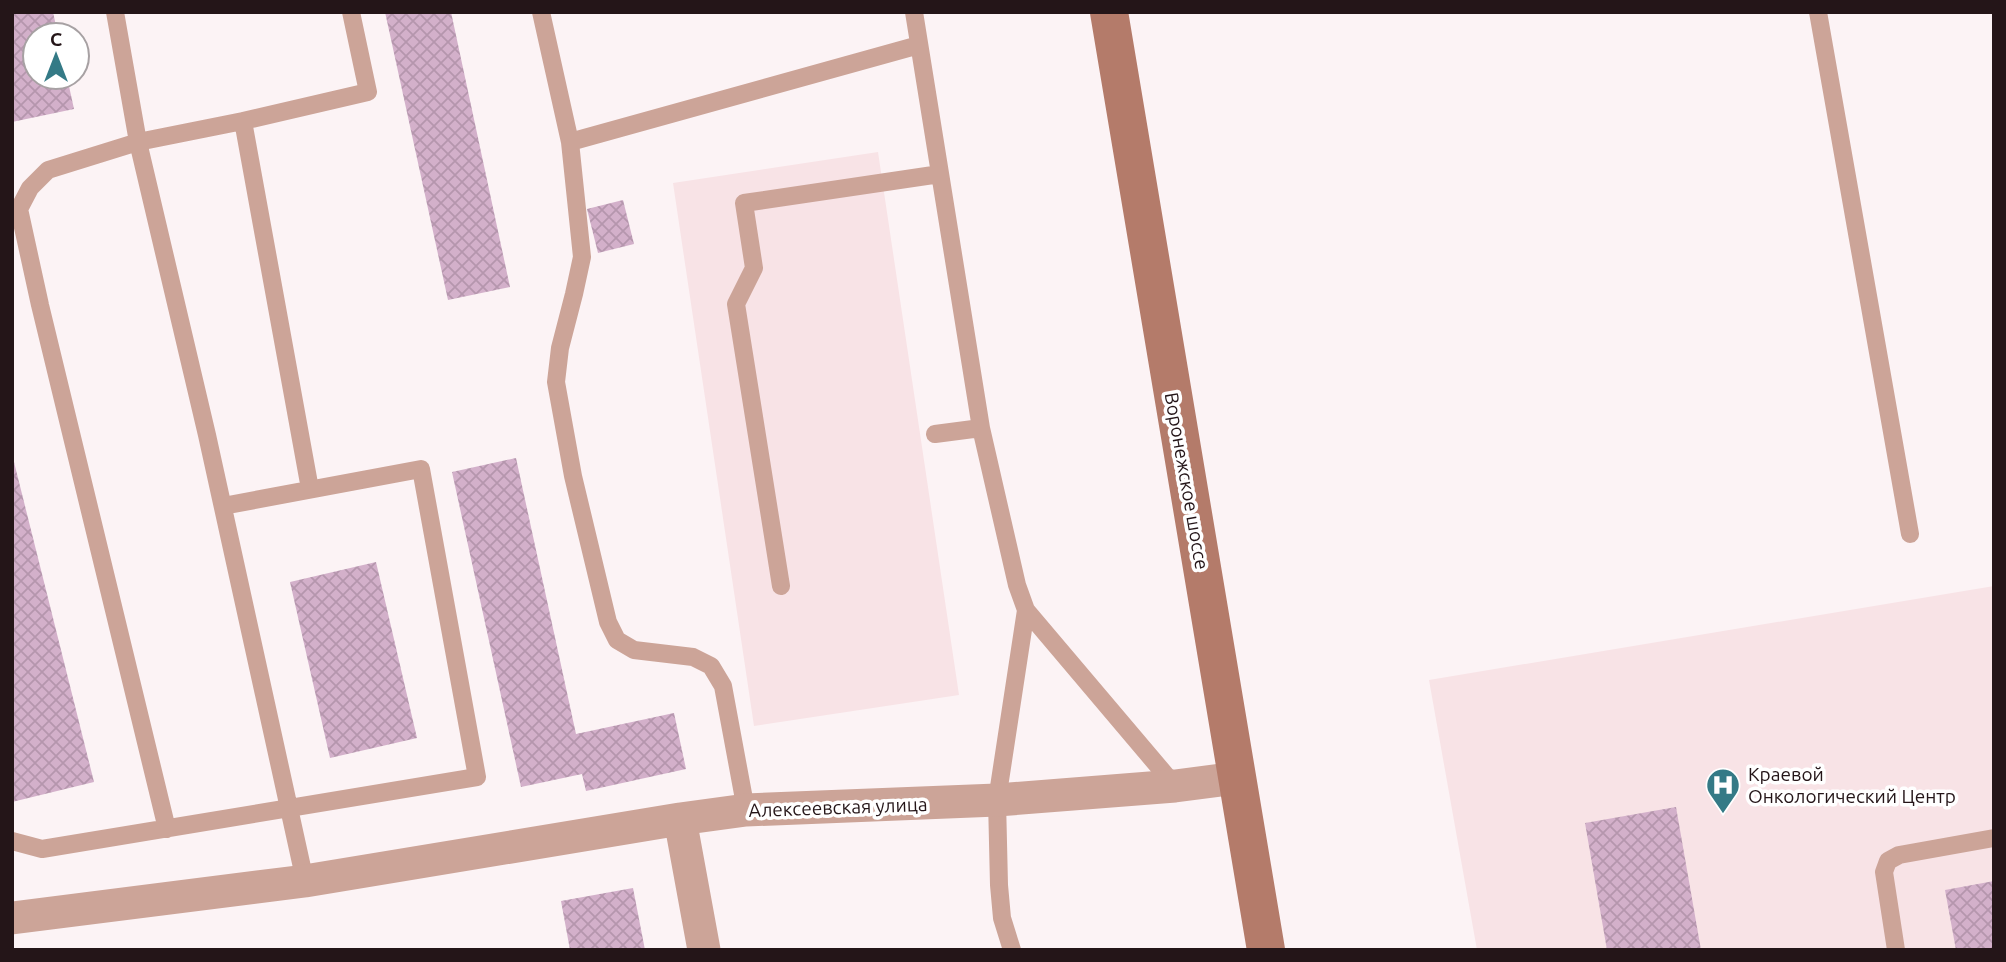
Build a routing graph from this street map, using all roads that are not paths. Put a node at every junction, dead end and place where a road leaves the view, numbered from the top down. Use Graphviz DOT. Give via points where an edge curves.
graph roads {
  1 [pos="115,12"];
  2 [pos="351,12"];
  3 [pos="541,12"];
  4 [pos="914,12"];
  5 [pos="1109,12"];
  6 [pos="1818,12"];
  7 [pos="919,45"];
  8 [pos="243,121"];
  9 [pos="138,142"];
  10 [pos="570,142"];
  11 [pos="940,174"];
  12 [pos="981,428"];
  13 [pos="935,434"];
  14 [pos="310,489"];
  15 [pos="223,506"];
  16 [pos="1910,534"];
  17 [pos="781,586"];
  18 [pos="1026,610"];
  19 [pos="1237,778"];
  20 [pos="1175,786"];
  21 [pos="997,800"];
  22 [pos="290,808"];
  23 [pos="746,810"];
  24 [pos="680,819"];
  25 [pos="167,829"];
  26 [pos="1994,838"];
  27 [pos="12,841"];
  28 [pos="305,881"];
  29 [pos="12,918"];
  30 [pos="704,950"];
  31 [pos="1012,950"];
  32 [pos="1266,950"];
  33 [pos="1896,950"];
  1 -- 9 [label="lane"];
  2 -- 8 [label="lane" via="368,92"];
  3 -- 10 [label="lane"];
  4 -- 7 [label="lane"];
  5 -- 19 [label="main road, Воронежское шоссе"];
  6 -- 16 [label="lane"];
  7 -- 10 [label="lane"];
  7 -- 11 [label="lane"];
  8 -- 9 [label="lane"];
  8 -- 14 [label="lane"];
  9 -- 15 [label="lane"];
  9 -- 25 [label="lane" via="48,170 30,188 19,209"];
  10 -- 23 [label="lane" via="582,257 556,382 608,622 617,640 635,650 693,657 711,666 723,686"];
  11 -- 12 [label="lane"];
  11 -- 17 [label="lane" via="744,203 754,268 736,304"];
  12 -- 13 [label="lane"];
  12 -- 18 [label="lane"];
  14 -- 15 [label="lane"];
  14 -- 22 [label="lane" via="421,469 477,777"];
  15 -- 22 [label="lane"];
  18 -- 20 [label="lane"];
  18 -- 21 [label="lane"];
  19 -- 20 [label="street, Алексеевская улица"];
  19 -- 32 [label="main road, Воронежское шоссе"];
  20 -- 21 [label="street, Алексеевская улица"];
  21 -- 23 [label="street, Алексеевская улица"];
  21 -- 31 [label="lane" via="999,885"];
  22 -- 25 [label="lane"];
  22 -- 28 [label="lane"];
  23 -- 24 [label="street, Алексеевская улица"];
  24 -- 28 [label="street, Алексеевская улица"];
  24 -- 30 [label="street"];
  25 -- 27 [label="lane" via="42,849"];
  26 -- 33 [label="lane" via="1899,855 1888,861 1884,872"];
  28 -- 29 [label="street, Алексеевская улица"];
}
